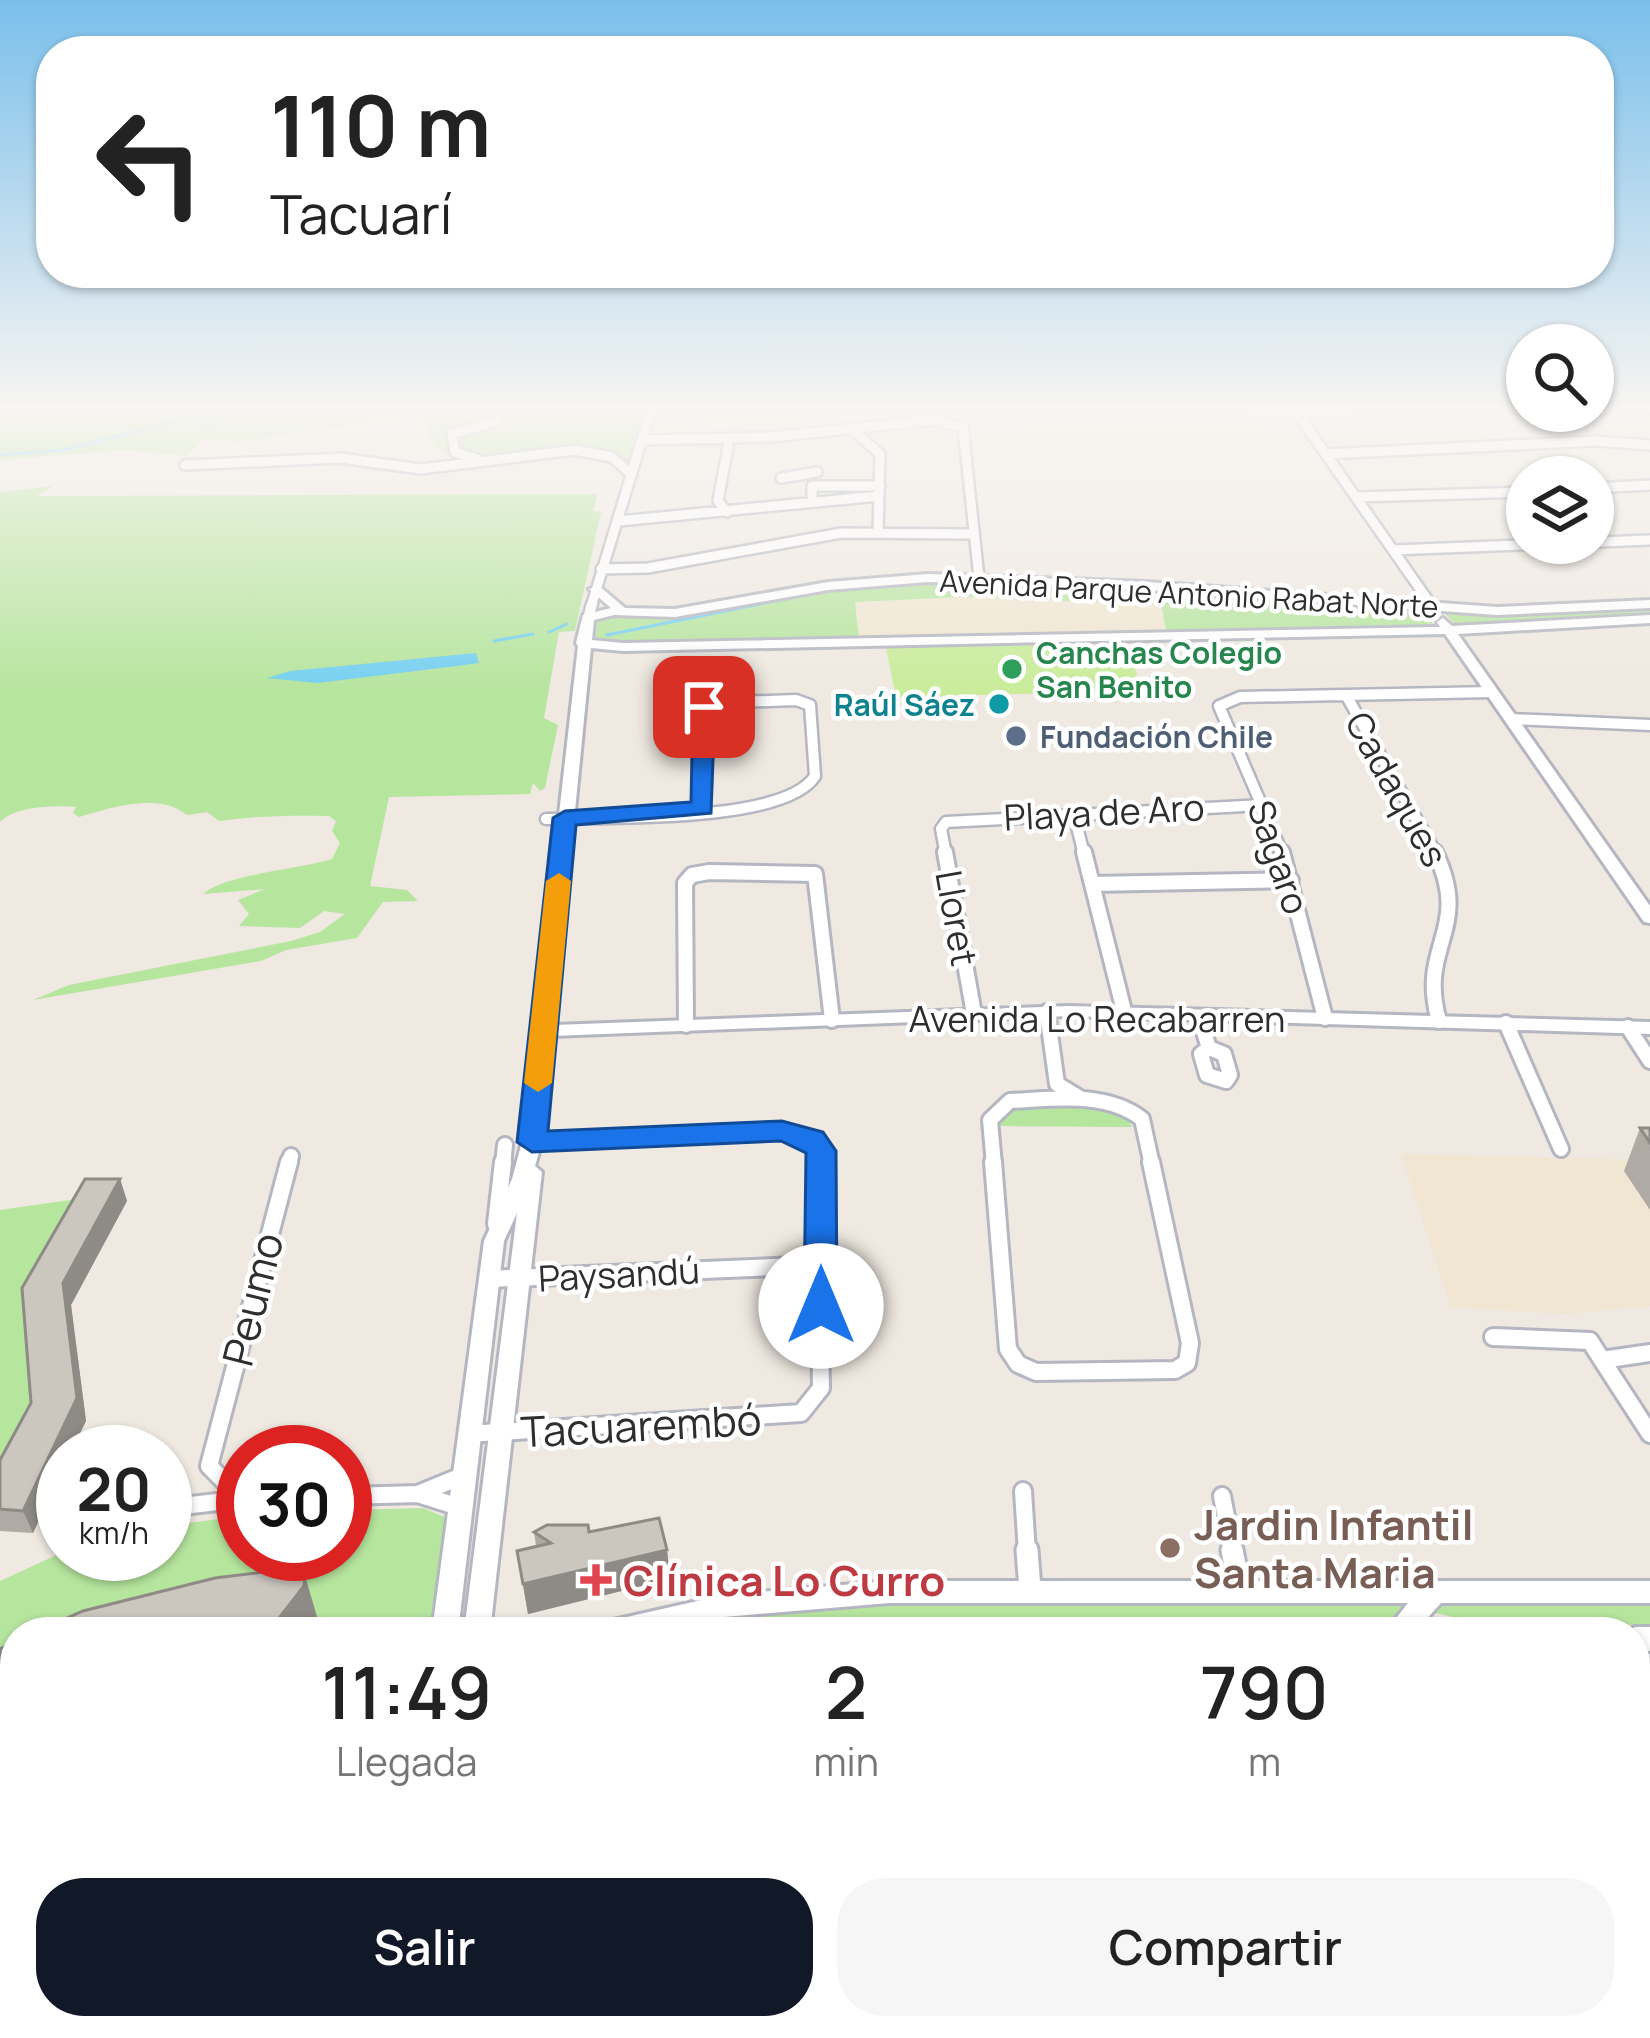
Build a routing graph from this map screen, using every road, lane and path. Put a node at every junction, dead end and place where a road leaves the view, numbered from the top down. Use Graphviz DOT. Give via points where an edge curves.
graph roads {
  1 [pos="624,503"];
  2 [pos="720,503"];
  3 [pos="777,503"];
  4 [pos="879,503"];
  5 [pos="971,503"];
  6 [pos="1360,503"];
  7 [pos="727,512"];
  8 [pos="619,521"];
  9 [pos="878,532"];
  10 [pos="974,534"];
  11 [pos="1650,540"];
  12 [pos="1393,550"];
  13 [pos="601,569"];
  14 [pos="979,578"];
  15 [pos="595,589"];
  16 [pos="1650,604"];
  17 [pos="1432,606"];
  18 [pos="628,611"];
  19 [pos="587,618"];
  20 [pos="1650,619"];
  21 [pos="1449,630"];
  22 [pos="583,643"];
  23 [pos="606,646"];
  24 [pos="632,646"];
  25 [pos="580,673"];
  26 [pos="1492,692"];
  27 [pos="1346,695"];
  28 [pos="1511,719"];
  29 [pos="1650,725"];
  30 [pos="1263,805"];
  31 [pos="703,808"];
  32 [pos="1074,814"];
  33 [pos="555,819"];
  34 [pos="946,823"];
  35 [pos="1291,880"];
  36 [pos="1092,884"];
  37 [pos="1650,918"];
  38 [pos="1124,1011"];
  39 [pos="1047,1012"];
  40 [pos="974,1014"];
  41 [pos="1325,1018"];
  42 [pos="1202,1019"];
  43 [pos="832,1020"];
  44 [pos="1439,1021"];
  45 [pos="1506,1022"];
  46 [pos="686,1025"];
  47 [pos="1628,1027"];
  48 [pos="1650,1028"];
  49 [pos="543,1031"];
  50 [pos="1209,1048"];
  51 [pos="1650,1061"];
  52 [pos="1059,1092"];
  53 [pos="532,1142"];
  54 [pos="505,1145"];
  55 [pos="1561,1149"];
  56 [pos="291,1156"];
  57 [pos="494,1241"];
  58 [pos="821,1265"];
  59 [pos="489,1279"];
  60 [pos="517,1279"];
  61 [pos="1493,1337"];
  62 [pos="1650,1353"];
  63 [pos="1603,1360"];
  64 [pos="220,1425"];
  65 [pos="1647,1426"];
  66 [pos="500,1433"];
  67 [pos="468,1434"];
  68 [pos="216,1440"];
  69 [pos="497,1465"];
  70 [pos="463,1471"];
  71 [pos="216,1473"];
  72 [pos="1023,1491"];
  73 [pos="418,1494"];
  74 [pos="372,1495"];
  75 [pos="1222,1496"];
  76 [pos="459,1507"];
  77 [pos="451,1574"];
  78 [pos="482,1574"];
  79 [pos="1030,1589"];
  80 [pos="1240,1591"];
  81 [pos="1436,1591"];
  82 [pos="1650,1592"];
  83 [pos="447,1617"];
  84 [pos="478,1617"];
  85 [pos="687,1617"];
  86 [pos="1412,1617"];
  1 -- 8 [label="street"];
  2 -- 7 [label="street"];
  3 -- 7 [label="street"];
  4 -- 9 [label="street"];
  5 -- 10 [label="street"];
  6 -- 12 [label="street"];
  7 -- 8 [label="street"];
  8 -- 13 [label="street"];
  9 -- 10 [label="street"];
  9 -- 13 [label="street"];
  10 -- 14 [label="street"];
  11 -- 12 [label="street"];
  12 -- 17 [label="street"];
  13 -- 15 [label="street"];
  14 -- 17 [label="street, Avenida Parque Antonio Rabat Norte"];
  14 -- 18 [label="street, Avenida Parque Antonio Rabat Norte" via="860,582 685,612"];
  15 -- 18 [label="street"];
  15 -- 19 [label="street"];
  16 -- 17 [label="street, Avenida Parque Antonio Rabat Norte"];
  17 -- 21 [label="street"];
  18 -- 19 [label="street, Avenida Parque Antonio Rabat Norte"];
  18 -- 23 [label="street" via="609,620"];
  19 -- 22 [label="street"];
  20 -- 21 [label="street"];
  21 -- 24 [label="street"];
  21 -- 26 [label="street"];
  22 -- 23 [label="street"];
  22 -- 25 [label="street"];
  23 -- 24 [label="street"];
  24 -- 25 [label="street"];
  25 -- 33 [label="street"];
  26 -- 27 [label="street"];
  26 -- 28 [label="street"];
  27 -- 30 [label="street, Sagaro" via="1222,702 1219,712"];
  27 -- 44 [label="street, Cadaques" via="1448,883 1450,920 1428,977"];
  28 -- 29 [label="street"];
  28 -- 37 [label="street"];
  30 -- 32 [label="street, Playa de Aro"];
  30 -- 35 [label="street, Sagaro"];
  31 -- 31 [label="street" via="707,703 811,705 815,776 804,790 783,800"];
  31 -- 33 [label="street"];
  32 -- 34 [label="street, Playa de Aro"];
  32 -- 36 [label="street"];
  33 -- 49 [label="street"];
  34 -- 40 [label="street, Lloret"];
  35 -- 36 [label="street"];
  35 -- 41 [label="street, Sagaro"];
  36 -- 38 [label="street"];
  38 -- 39 [label="street, Avenida Lo Recabarren"];
  38 -- 42 [label="street, Avenida Lo Recabarren"];
  39 -- 40 [label="street, Avenida Lo Recabarren"];
  39 -- 52 [label="street"];
  40 -- 43 [label="street, Avenida Lo Recabarren"];
  41 -- 42 [label="street, Avenida Lo Recabarren"];
  41 -- 44 [label="street, Avenida Lo Recabarren"];
  42 -- 50 [label="street"];
  43 -- 46 [label="street, Avenida Lo Recabarren"];
  43 -- 46 [label="street" via="815,874 709,872 686,883"];
  44 -- 45 [label="street, Avenida Lo Recabarren"];
  45 -- 47 [label="street, Avenida Lo Recabarren"];
  45 -- 55 [label="street"];
  46 -- 49 [label="street, Avenida Lo Recabarren"];
  47 -- 48 [label="street, Avenida Lo Recabarren"];
  47 -- 51 [label="street"];
  49 -- 53 [label="street"];
  52 -- 52 [label="street" via="1121,1103 1142,1119 1190,1343 1186,1363 1175,1370 1036,1372 1008,1349 991,1120 1001,1105"];
  53 -- 57 [label="street"];
  53 -- 58 [label="street" via="805,1136 821,1151"];
  53 -- 60 [label="street"];
  54 -- 57 [label="street"];
  56 -- 64 [label="street, Peumo"];
  57 -- 59 [label="street"];
  58 -- 60 [label="street, Paysandú"];
  58 -- 66 [label="street, Tacuarembó" via="820,1388 810,1407 770,1419"];
  59 -- 60 [label="street, Paysandú"];
  59 -- 67 [label="street"];
  60 -- 66 [label="street"];
  61 -- 63 [label="street" via="1590,1341"];
  62 -- 63 [label="street"];
  63 -- 65 [label="street"];
  66 -- 67 [label="street, Tacuarembó"];
  66 -- 69 [label="street"];
  67 -- 70 [label="street"];
  68 -- 71 [label="street, Peumo" via="209,1466"];
  69 -- 70 [label="street"];
  69 -- 78 [label="street"];
  70 -- 73 [label="street"];
  70 -- 76 [label="street"];
  72 -- 79 [label="street"];
  73 -- 74 [label="street"];
  73 -- 76 [label="street"];
  75 -- 80 [label="street"];
  76 -- 77 [label="street"];
  77 -- 78 [label="street"];
  77 -- 83 [label="street"];
  78 -- 84 [label="street"];
  79 -- 80 [label="street"];
  79 -- 85 [label="street" via="781,1599"];
  80 -- 81 [label="street"];
  81 -- 82 [label="street"];
  81 -- 86 [label="street"];
}
